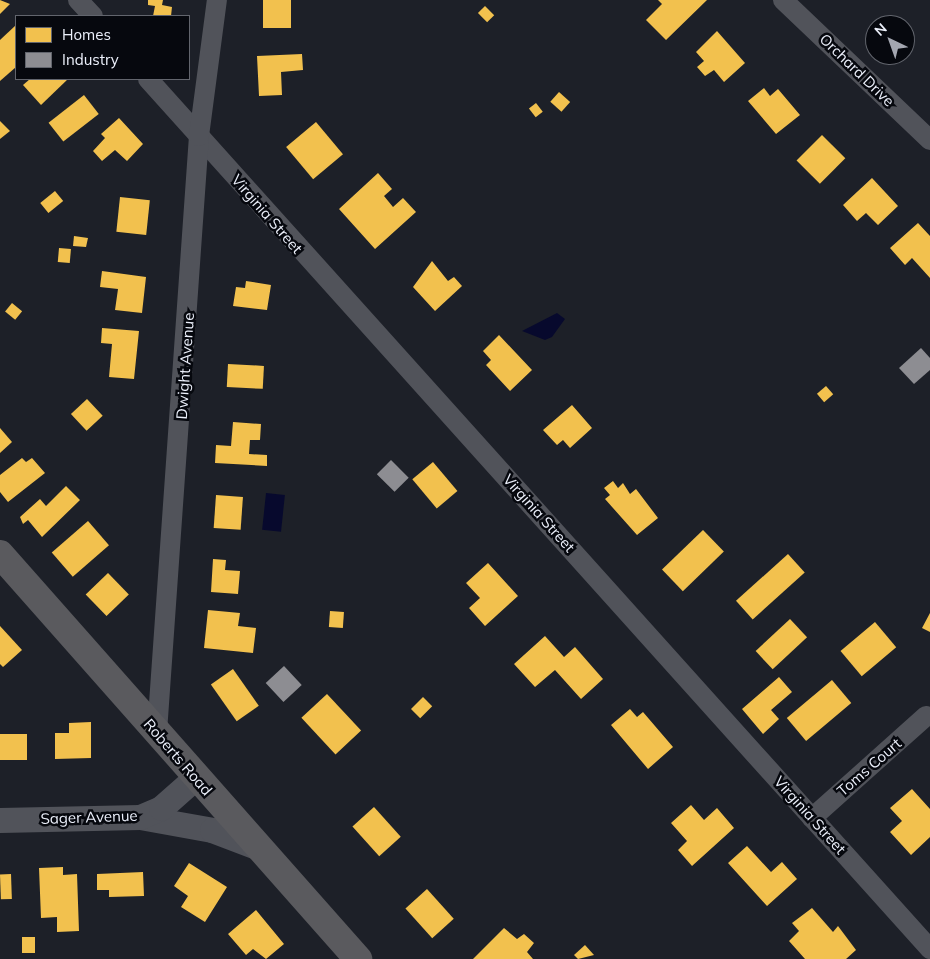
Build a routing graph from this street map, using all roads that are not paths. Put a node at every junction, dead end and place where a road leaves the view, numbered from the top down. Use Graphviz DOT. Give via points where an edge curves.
graph roads {
  1 [pos="78,0"];
  2 [pos="217,0"];
  3 [pos="784,0"];
  4 [pos="91,15"];
  5 [pos="149,80"];
  6 [pos="199,136"];
  7 [pos="930,140"];
  8 [pos="0,554"];
  9 [pos="926,716"];
  10 [pos="157,732"];
  11 [pos="195,778"];
  12 [pos="140,817"];
  13 [pos="812,818"];
  14 [pos="0,820"];
  15 [pos="259,848"];
  16 [pos="930,949"];
  17 [pos="358,959"];
  1 -- 4 [label="street"];
  2 -- 6 [label="street, Dwight Avenue"];
  3 -- 7 [label="street, Orchard Drive"];
  5 -- 6 [label="street, Virginia Street"];
  6 -- 10 [label="street, Dwight Avenue"];
  6 -- 13 [label="street, Virginia Street"];
  8 -- 10 [label="main road, Roberts Road"];
  9 -- 13 [label="street, Toms Court"];
  10 -- 11 [label="main road, Roberts Road"];
  11 -- 12 [label="street, Sager Avenue" via="161,808"];
  11 -- 15 [label="main road, Roberts Road"];
  12 -- 14 [label="street, Sager Avenue"];
  12 -- 15 [label="street" via="212,830"];
  13 -- 16 [label="street, Virginia Street"];
  15 -- 17 [label="main road, Roberts Road"];
}
